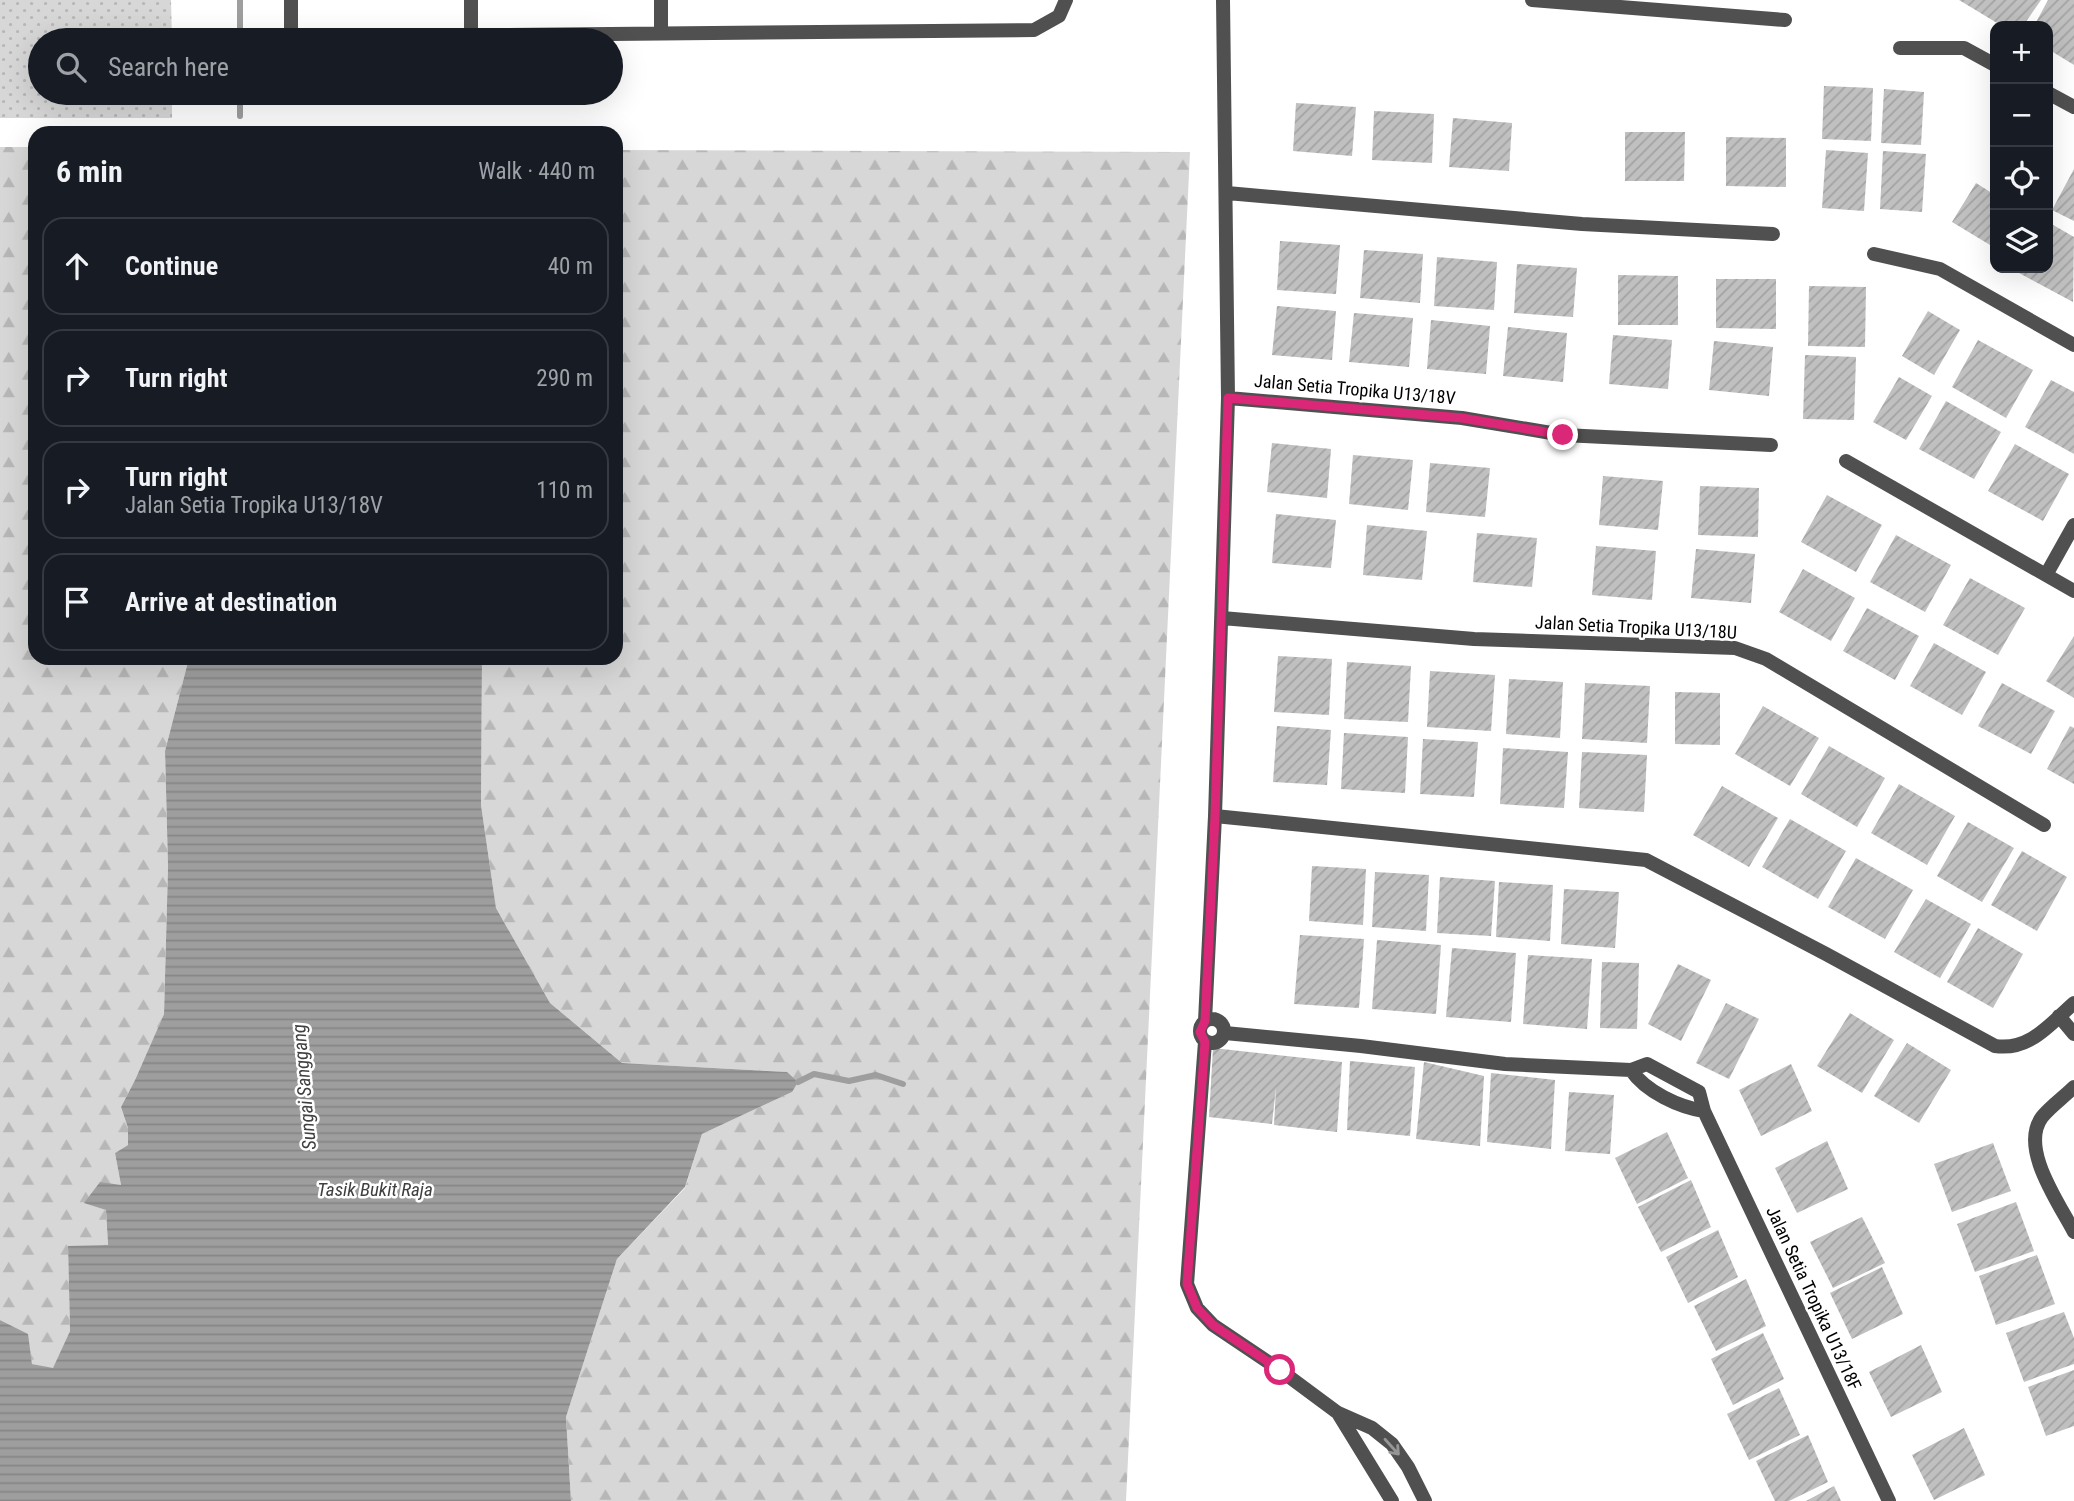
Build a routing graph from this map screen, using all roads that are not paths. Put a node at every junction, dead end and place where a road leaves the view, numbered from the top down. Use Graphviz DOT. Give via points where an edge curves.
graph roads {
  1 [pos="291,0"];
  2 [pos="471,0"];
  3 [pos="661,0"];
  4 [pos="1066,0"];
  5 [pos="1223,0"];
  6 [pos="1532,0"];
  7 [pos="1785,20"];
  8 [pos="291,28"];
  9 [pos="471,28"];
  10 [pos="623,33"];
  11 [pos="661,33"];
  12 [pos="1900,48"];
  13 [pos="1990,62"];
  14 [pos="2053,96"];
  15 [pos="2074,107"];
  16 [pos="1227,193"];
  17 [pos="1773,234"];
  18 [pos="1874,254"];
  19 [pos="2074,345"];
  20 [pos="1228,398"];
  21 [pos="1771,445"];
  22 [pos="1846,461"];
  23 [pos="2074,525"];
  24 [pos="2074,572"];
  25 [pos="2046,575"];
  26 [pos="2070,589"];
  27 [pos="1222,618"];
  28 [pos="1215,816"];
  29 [pos="2044,825"];
  30 [pos="2074,1003"];
  31 [pos="2059,1016"];
  32 [pos="1205,1021"];
  33 [pos="1225,1033"];
  34 [pos="2074,1034"];
  35 [pos="1205,1042"];
  36 [pos="2074,1087"];
  37 [pos="2074,1232"];
  38 [pos="1338,1413"];
  39 [pos="1392,1501"];
  40 [pos="1425,1501"];
  41 [pos="1889,1501"];
  1 -- 8 [label="street"];
  2 -- 9 [label="street"];
  3 -- 11 [label="street"];
  4 -- 11 [label="street" via="1059,16 1034,30"];
  5 -- 16 [label="street"];
  6 -- 7 [label="street"];
  10 -- 11 [label="street"];
  12 -- 13 [label="street" via="1964,48"];
  14 -- 15 [label="street"];
  16 -- 17 [label="street" via="1582,224"];
  16 -- 20 [label="street"];
  18 -- 19 [label="street" via="1940,269"];
  20 -- 21 [label="street, Jalan Setia Tropika U13/18V" via="1462,418 1563,435"];
  20 -- 27 [label="street"];
  22 -- 25 [label="street"];
  23 -- 25 [label="street"];
  24 -- 26 [label="street"];
  25 -- 26 [label="street"];
  27 -- 28 [label="street"];
  27 -- 29 [label="street, Jalan Setia Tropika U13/18U" via="1474,639 1735,648 1766,659"];
  28 -- 31 [label="street" via="1646,860 1995,1046 2010,1048 2032,1040"];
  28 -- 32 [label="street"];
  30 -- 31 [label="street"];
  31 -- 34 [label="street"];
  32 -- 33 [label="street" via="1221,1022"];
  32 -- 35 [label="street" via="1200,1032"];
  33 -- 35 [label="street" via="1218,1043"];
  33 -- 41 [label="street, Jalan Setia Tropika U13/18F" via="1505,1064 1631,1070 1639,1082 1686,1108 1704,1111"];
  35 -- 38 [label="street" via="1187,1284 1197,1308 1213,1325"];
  36 -- 37 [label="street" via="2043,1116 2035,1135 2037,1160"];
  38 -- 39 [label="street"];
  38 -- 40 [label="street, one-way" via="1372,1428 1392,1444"];
}
